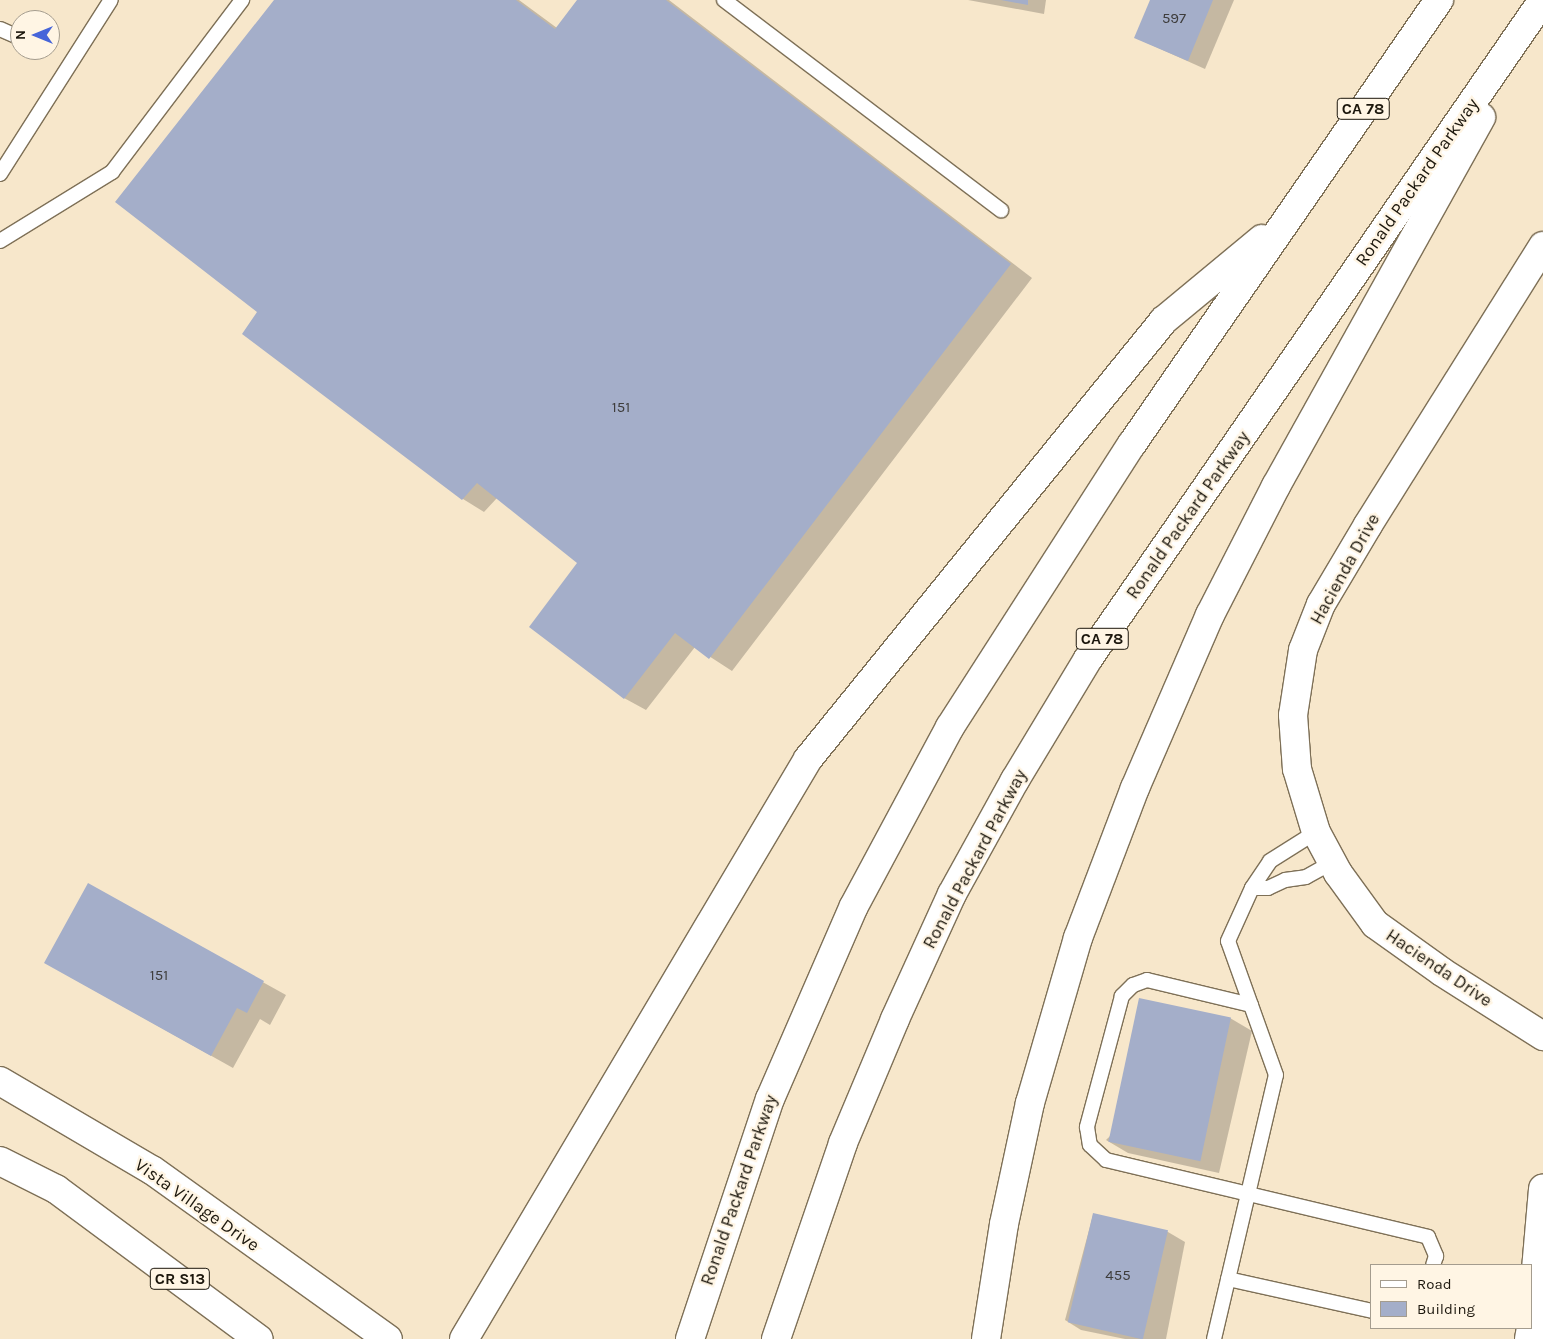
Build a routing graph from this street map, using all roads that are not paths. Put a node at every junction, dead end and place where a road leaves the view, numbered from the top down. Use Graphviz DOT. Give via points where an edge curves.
graph roads {
  1 [pos="111,0"];
  2 [pos="242,0"];
  3 [pos="724,0"];
  4 [pos="1439,0"];
  5 [pos="1543,0"];
  6 [pos="1543,6"];
  7 [pos="0,174"];
  8 [pos="1000,210"];
  9 [pos="1287,218"];
  10 [pos="0,241"];
  11 [pos="1543,246"];
  12 [pos="1316,832"];
  13 [pos="1333,862"];
  14 [pos="1252,888"];
  15 [pos="1251,1005"];
  16 [pos="1543,1036"];
  17 [pos="0,1081"];
  18 [pos="0,1160"];
  19 [pos="1543,1188"];
  20 [pos="1248,1192"];
  21 [pos="1433,1264"];
  22 [pos="1228,1279"];
  23 [pos="1533,1303"];
  24 [pos="1370,1311"];
  25 [pos="259,1339"];
  26 [pos="388,1339"];
  27 [pos="464,1339"];
  28 [pos="690,1339"];
  29 [pos="776,1339"];
  30 [pos="986,1339"];
  31 [pos="1214,1339"];
  1 -- 7 [label="lane"];
  2 -- 10 [label="lane" via="112,172"];
  3 -- 8 [label="lane"];
  4 -- 9 [label="main road, Ronald Packard Parkway / CA 78"];
  5 -- 29 [label="main road, Ronald Packard Parkway / CA 78" via="1088,659 1015,780 952,894 895,1019 842,1143"];
  6 -- 30 [label="main road" via="1276,486 1210,615 1135,788 1078,938 1030,1102 1004,1224"];
  9 -- 27 [label="main road" via="1164,320 808,758"];
  9 -- 28 [label="main road, Ronald Packard Parkway / CA 78" via="1132,444 950,727 863,889 770,1099"];
  11 -- 12 [label="main road, Hacienda Drive" via="1321,604 1303,650 1293,715 1297,769"];
  12 -- 13 [label="main road, Hacienda Drive"];
  12 -- 14 [label="lane" via="1270,861"];
  13 -- 14 [label="lane" via="1306,877 1285,880 1268,888"];
  13 -- 16 [label="main road, Hacienda Drive" via="1375,924 1393,939"];
  14 -- 15 [label="lane" via="1228,941"];
  15 -- 20 [label="lane" via="1276,1074"];
  15 -- 20 [label="lane" via="1147,980 1133,984 1122,996 1087,1126 1090,1145 1106,1160"];
  17 -- 26 [label="main road, Vista Village Drive" via="152,1170"];
  18 -- 25 [label="main road, CR S13" via="56,1189"];
  19 -- 23 [label="main road"];
  20 -- 21 [label="lane" via="1428,1237 1436,1256"];
  20 -- 22 [label="lane"];
  22 -- 24 [label="lane"];
  22 -- 31 [label="lane"];
}
